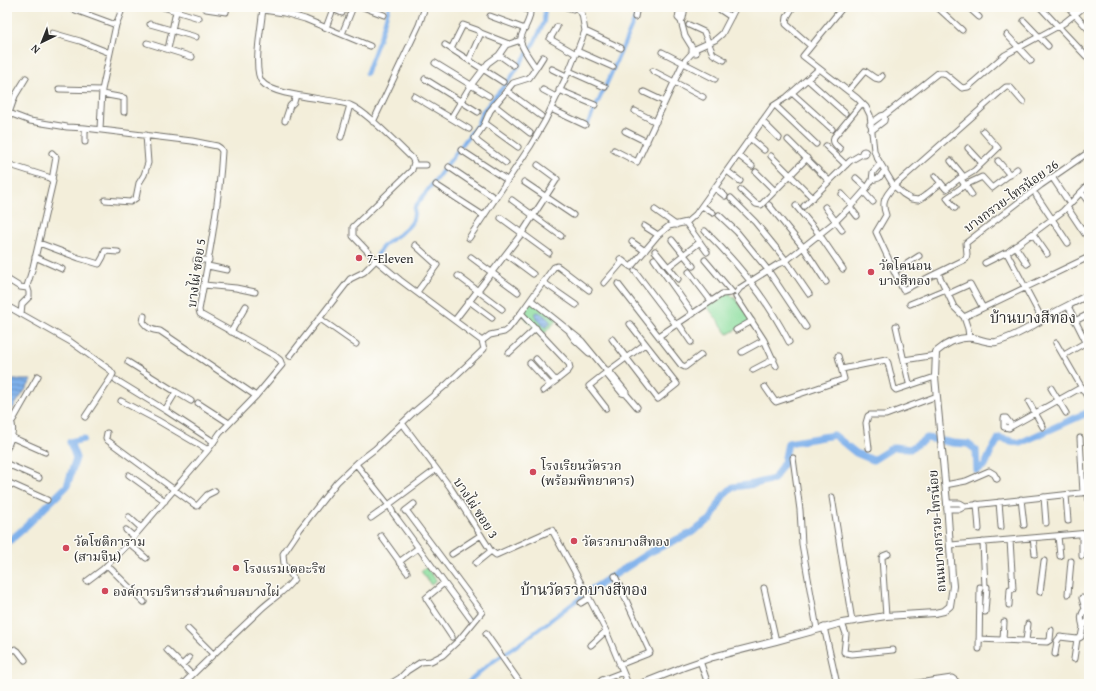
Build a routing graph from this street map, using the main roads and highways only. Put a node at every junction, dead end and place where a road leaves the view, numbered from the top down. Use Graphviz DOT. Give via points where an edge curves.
graph roads {
  1 [pos="1089,295"];
  2 [pos="641,684"];
  1 -- 2 [label="main road, ถนนบางกรวย-ไทรน้อย" via="1013,335 994,342 969,337 951,341 936,352 935,377 951,545 953,586 950,606 944,611 842,622 700,661"];
}
